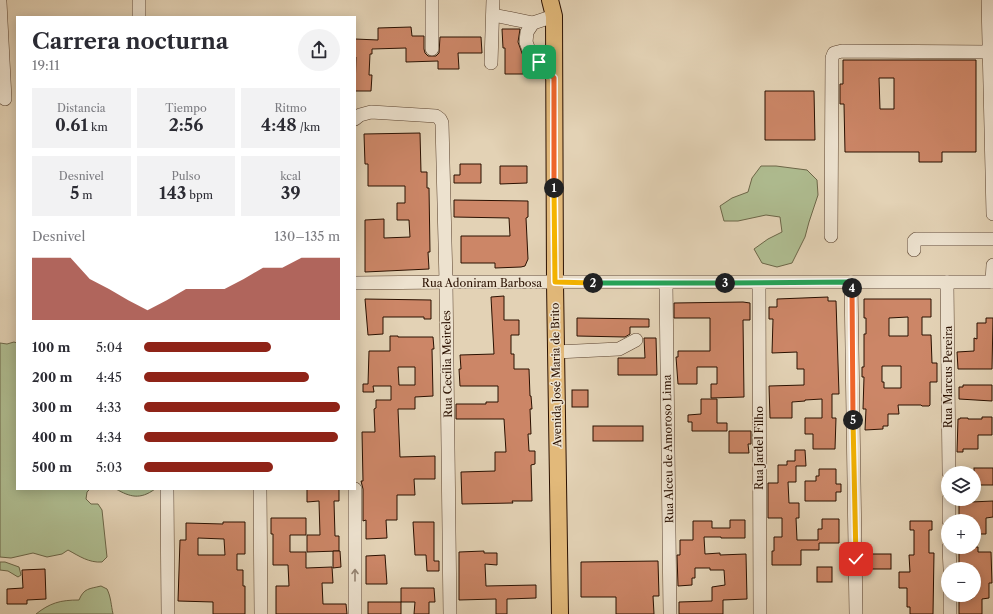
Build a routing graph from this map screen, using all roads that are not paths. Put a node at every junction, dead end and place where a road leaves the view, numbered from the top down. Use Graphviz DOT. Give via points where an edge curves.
graph roads {
  1 [pos="139,0"];
  2 [pos="432,0"];
  3 [pos="493,0"];
  4 [pos="988,0"];
  5 [pos="0,2"];
  6 [pos="554,8"];
  7 [pos="493,15"];
  8 [pos="139,16"];
  9 [pos="533,23"];
  10 [pos="432,49"];
  11 [pos="988,52"];
  12 [pos="491,63"];
  13 [pos="554,78"];
  14 [pos="4,99"];
  15 [pos="356,118"];
  16 [pos="993,214"];
  17 [pos="831,236"];
  18 [pos="993,239"];
  19 [pos="914,250"];
  20 [pos="993,265"];
  21 [pos="446,282"];
  22 [pos="555,282"];
  23 [pos="852,282"];
  24 [pos="947,282"];
  25 [pos="993,282"];
  26 [pos="356,283"];
  27 [pos="666,283"];
  28 [pos="759,283"];
  29 [pos="636,340"];
  30 [pos="556,352"];
  31 [pos="949,466"];
  32 [pos="167,490"];
  33 [pos="260,490"];
  34 [pos="355,490"];
  35 [pos="950,602"];
  36 [pos="168,614"];
  37 [pos="261,614"];
  38 [pos="355,614"];
  39 [pos="450,614"];
  40 [pos="560,614"];
  41 [pos="670,614"];
  42 [pos="760,614"];
  43 [pos="856,614"];
  44 [pos="950,614"];
  1 -- 8 [label="street"];
  2 -- 10 [label="street"];
  3 -- 7 [label="street"];
  4 -- 11 [label="street"];
  5 -- 14 [label="street"];
  6 -- 9 [label="street"];
  6 -- 13 [label="main road, Avenida José Maria de Brito"];
  7 -- 9 [label="street"];
  7 -- 12 [label="street"];
  9 -- 13 [label="street" via="527,32 526,42 530,53"];
  11 -- 16 [label="street"];
  11 -- 17 [label="street" via="834,53"];
  13 -- 22 [label="main road, Avenida José Maria de Brito"];
  15 -- 21 [label="street, Rua Cecília Meireles" via="371,112 436,116 440,119"];
  18 -- 19 [label="street" via="916,239"];
  20 -- 25 [label="street"];
  21 -- 22 [label="street, Rua Adoniram Barbosa"];
  21 -- 26 [label="street, Rua Adoniram Barbosa"];
  21 -- 39 [label="street, Rua Cecília Meireles"];
  22 -- 27 [label="street, Rua Adoniram Barbosa"];
  22 -- 30 [label="main road, Avenida José Maria de Brito"];
  23 -- 24 [label="street, Rua Adoniram Barbosa"];
  23 -- 28 [label="street, Rua Adoniram Barbosa"];
  23 -- 43 [label="street"];
  24 -- 25 [label="street, Rua Adoniram Barbosa"];
  24 -- 31 [label="street, Rua Marcus Pereira"];
  27 -- 28 [label="street, Rua Adoniram Barbosa"];
  27 -- 41 [label="street, Rua Alceu de Amoroso Lima"];
  28 -- 42 [label="street, Rua Jardel Filho"];
  29 -- 30 [label="street" via="619,349"];
  30 -- 40 [label="main road, Avenida José Maria de Brito"];
  32 -- 36 [label="street"];
  33 -- 37 [label="street"];
  38 -- 34 [label="street, one-way"];
  35 -- 44 [label="street"];
}
